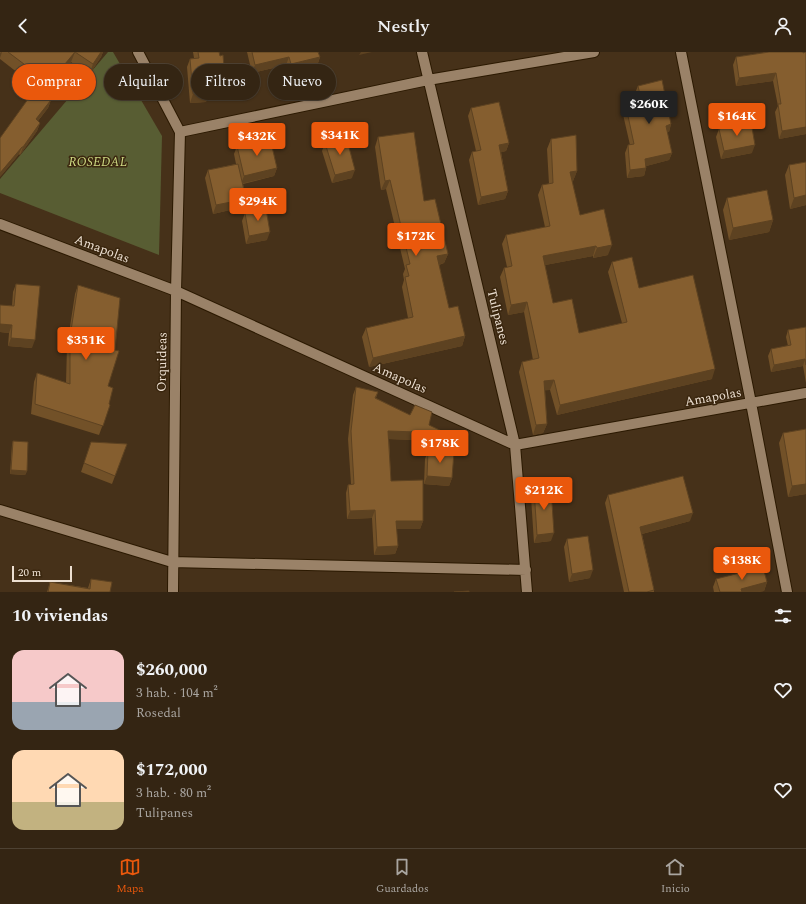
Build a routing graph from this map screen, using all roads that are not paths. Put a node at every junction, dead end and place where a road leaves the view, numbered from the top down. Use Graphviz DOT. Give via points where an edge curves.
graph roads {
  1 [pos="138,52"];
  2 [pos="422,52"];
  3 [pos="594,52"];
  4 [pos="681,52"];
  5 [pos="428,80"];
  6 [pos="180,132"];
  7 [pos="0,224"];
  8 [pos="176,291"];
  9 [pos="806,393"];
  10 [pos="751,403"];
  11 [pos="515,444"];
  12 [pos="0,510"];
  13 [pos="172,562"];
  14 [pos="526,570"];
  15 [pos="173,592"];
  16 [pos="527,592"];
  17 [pos="787,592"];
  1 -- 6 [label="street"];
  2 -- 5 [label="street, Tulipanes"];
  3 -- 5 [label="street"];
  4 -- 10 [label="street"];
  5 -- 6 [label="street"];
  5 -- 11 [label="street, Tulipanes"];
  6 -- 8 [label="street, Orquideas"];
  7 -- 8 [label="street, Amapolas"];
  8 -- 11 [label="street, Amapolas"];
  8 -- 13 [label="street, Orquideas"];
  9 -- 10 [label="street, Amapolas"];
  10 -- 11 [label="street, Amapolas"];
  10 -- 17 [label="street"];
  11 -- 14 [label="street, Tulipanes"];
  12 -- 13 [label="street"];
  13 -- 14 [label="street"];
  13 -- 15 [label="street, Orquideas"];
  14 -- 16 [label="street, Tulipanes"];
}
